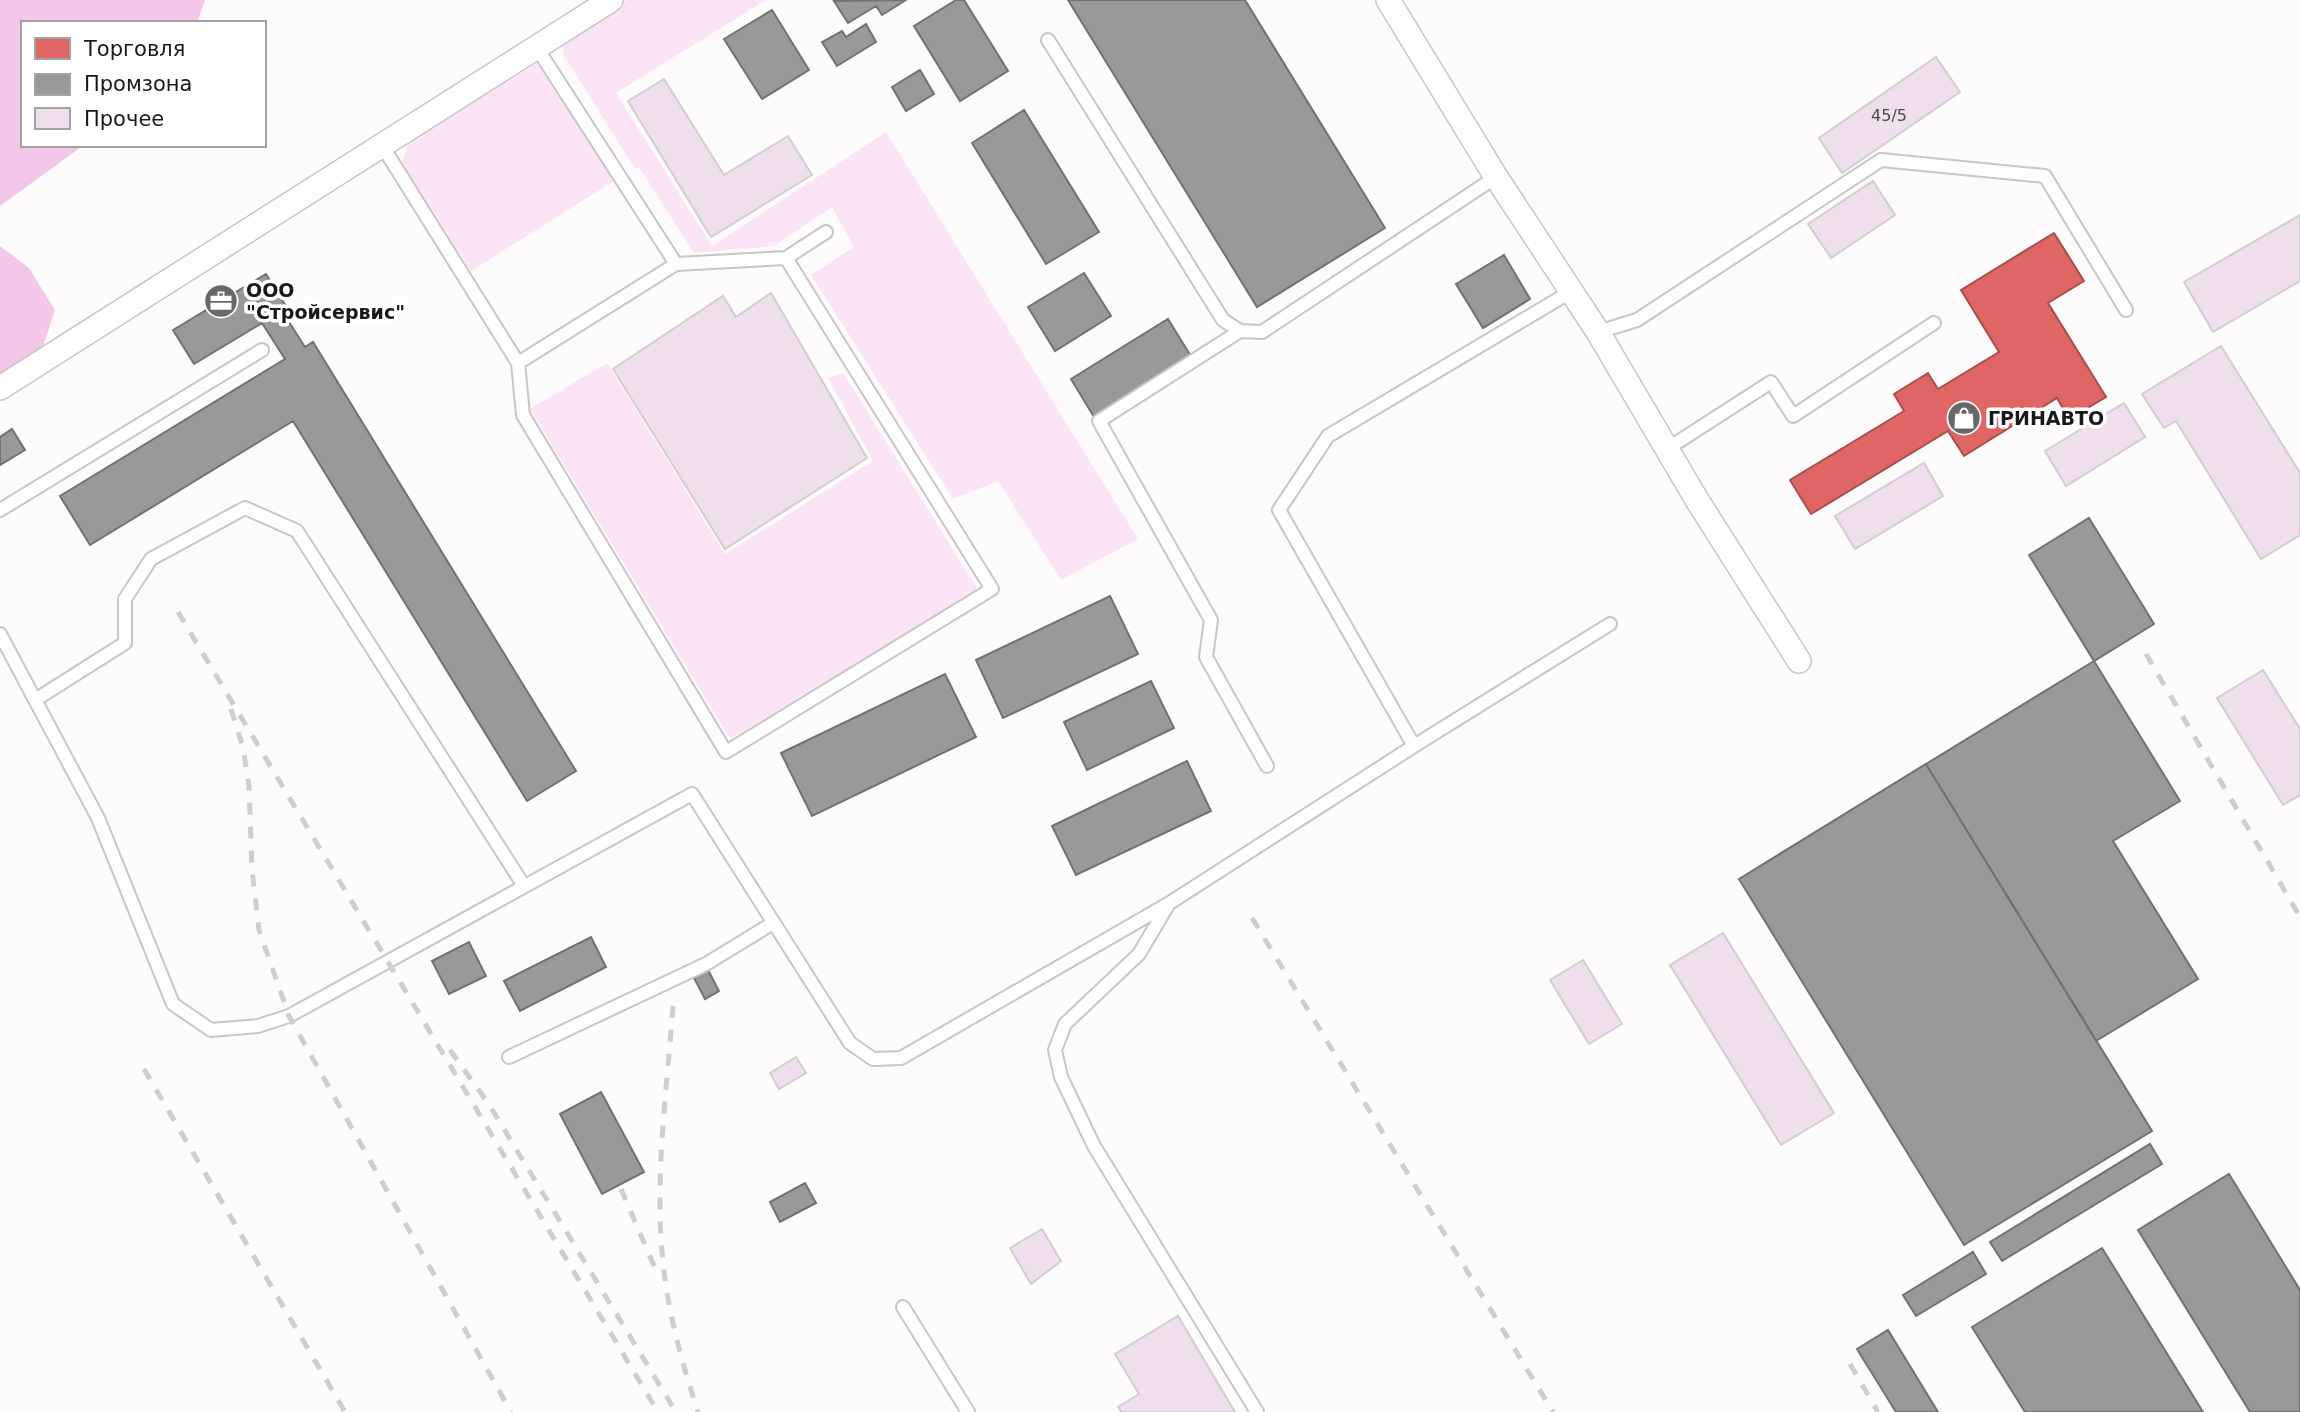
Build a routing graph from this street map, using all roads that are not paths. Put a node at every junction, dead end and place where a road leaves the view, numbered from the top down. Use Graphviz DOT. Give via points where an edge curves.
graph roads {
  1 [pos="611,0"];
  2 [pos="1388,0"];
  3 [pos="1048,40"];
  4 [pos="537,48"];
  5 [pos="383,147"];
  6 [pos="1496,177"];
  7 [pos="826,232"];
  8 [pos="786,258"];
  9 [pos="676,264"];
  10 [pos="1572,291"];
  11 [pos="2126,310"];
  12 [pos="1934,323"];
  13 [pos="1240,331"];
  14 [pos="1598,332"];
  15 [pos="262,350"];
  16 [pos="518,363"];
  17 [pos="0,388"];
  18 [pos="1667,449"];
  19 [pos="0,510"];
  20 [pos="1610,624"];
  21 [pos="0,634"];
  22 [pos="1799,661"];
  23 [pos="35,700"];
  24 [pos="1413,746"];
  25 [pos="1267,766"];
  26 [pos="524,886"];
  27 [pos="1168,904"];
  28 [pos="773,923"];
  29 [pos="509,1057"];
  30 [pos="903,1307"];
  31 [pos="968,1412"];
  32 [pos="1257,1412"];
  1 -- 4 [label="street"];
  2 -- 6 [label="street"];
  3 -- 13 [label="lane" via="1223,320"];
  4 -- 5 [label="street"];
  4 -- 9 [label="lane"];
  5 -- 16 [label="lane"];
  5 -- 17 [label="street"];
  6 -- 10 [label="street"];
  6 -- 13 [label="lane" via="1262,332"];
  7 -- 8 [label="lane"];
  8 -- 9 [label="lane"];
  8 -- 16 [label="lane" via="992,589 726,752 523,415"];
  9 -- 16 [label="lane"];
  10 -- 14 [label="street"];
  10 -- 24 [label="lane" via="1328,436 1279,510"];
  11 -- 14 [label="lane" via="2045,176 1881,160 1637,320"];
  12 -- 18 [label="lane" via="1793,416 1771,382"];
  13 -- 25 [label="lane" via="1099,421 1211,620 1206,657"];
  14 -- 18 [label="street"];
  15 -- 19 [label="lane"];
  18 -- 22 [label="street"];
  20 -- 24 [label="lane"];
  21 -- 23 [label="lane"];
  23 -- 26 [label="lane" via="98,818 173,1004 211,1030 258,1026 289,1016"];
  23 -- 26 [label="lane" via="125,643 125,598 151,559 245,508 297,531"];
  24 -- 27 [label="lane"];
  26 -- 28 [label="lane" via="692,794"];
  27 -- 28 [label="lane" via="901,1058 873,1059 850,1043"];
  27 -- 32 [label="lane" via="1139,954 1065,1024 1055,1049 1061,1077 1094,1146"];
  28 -- 29 [label="lane" via="706,964"];
  30 -- 31 [label="lane"];
}
